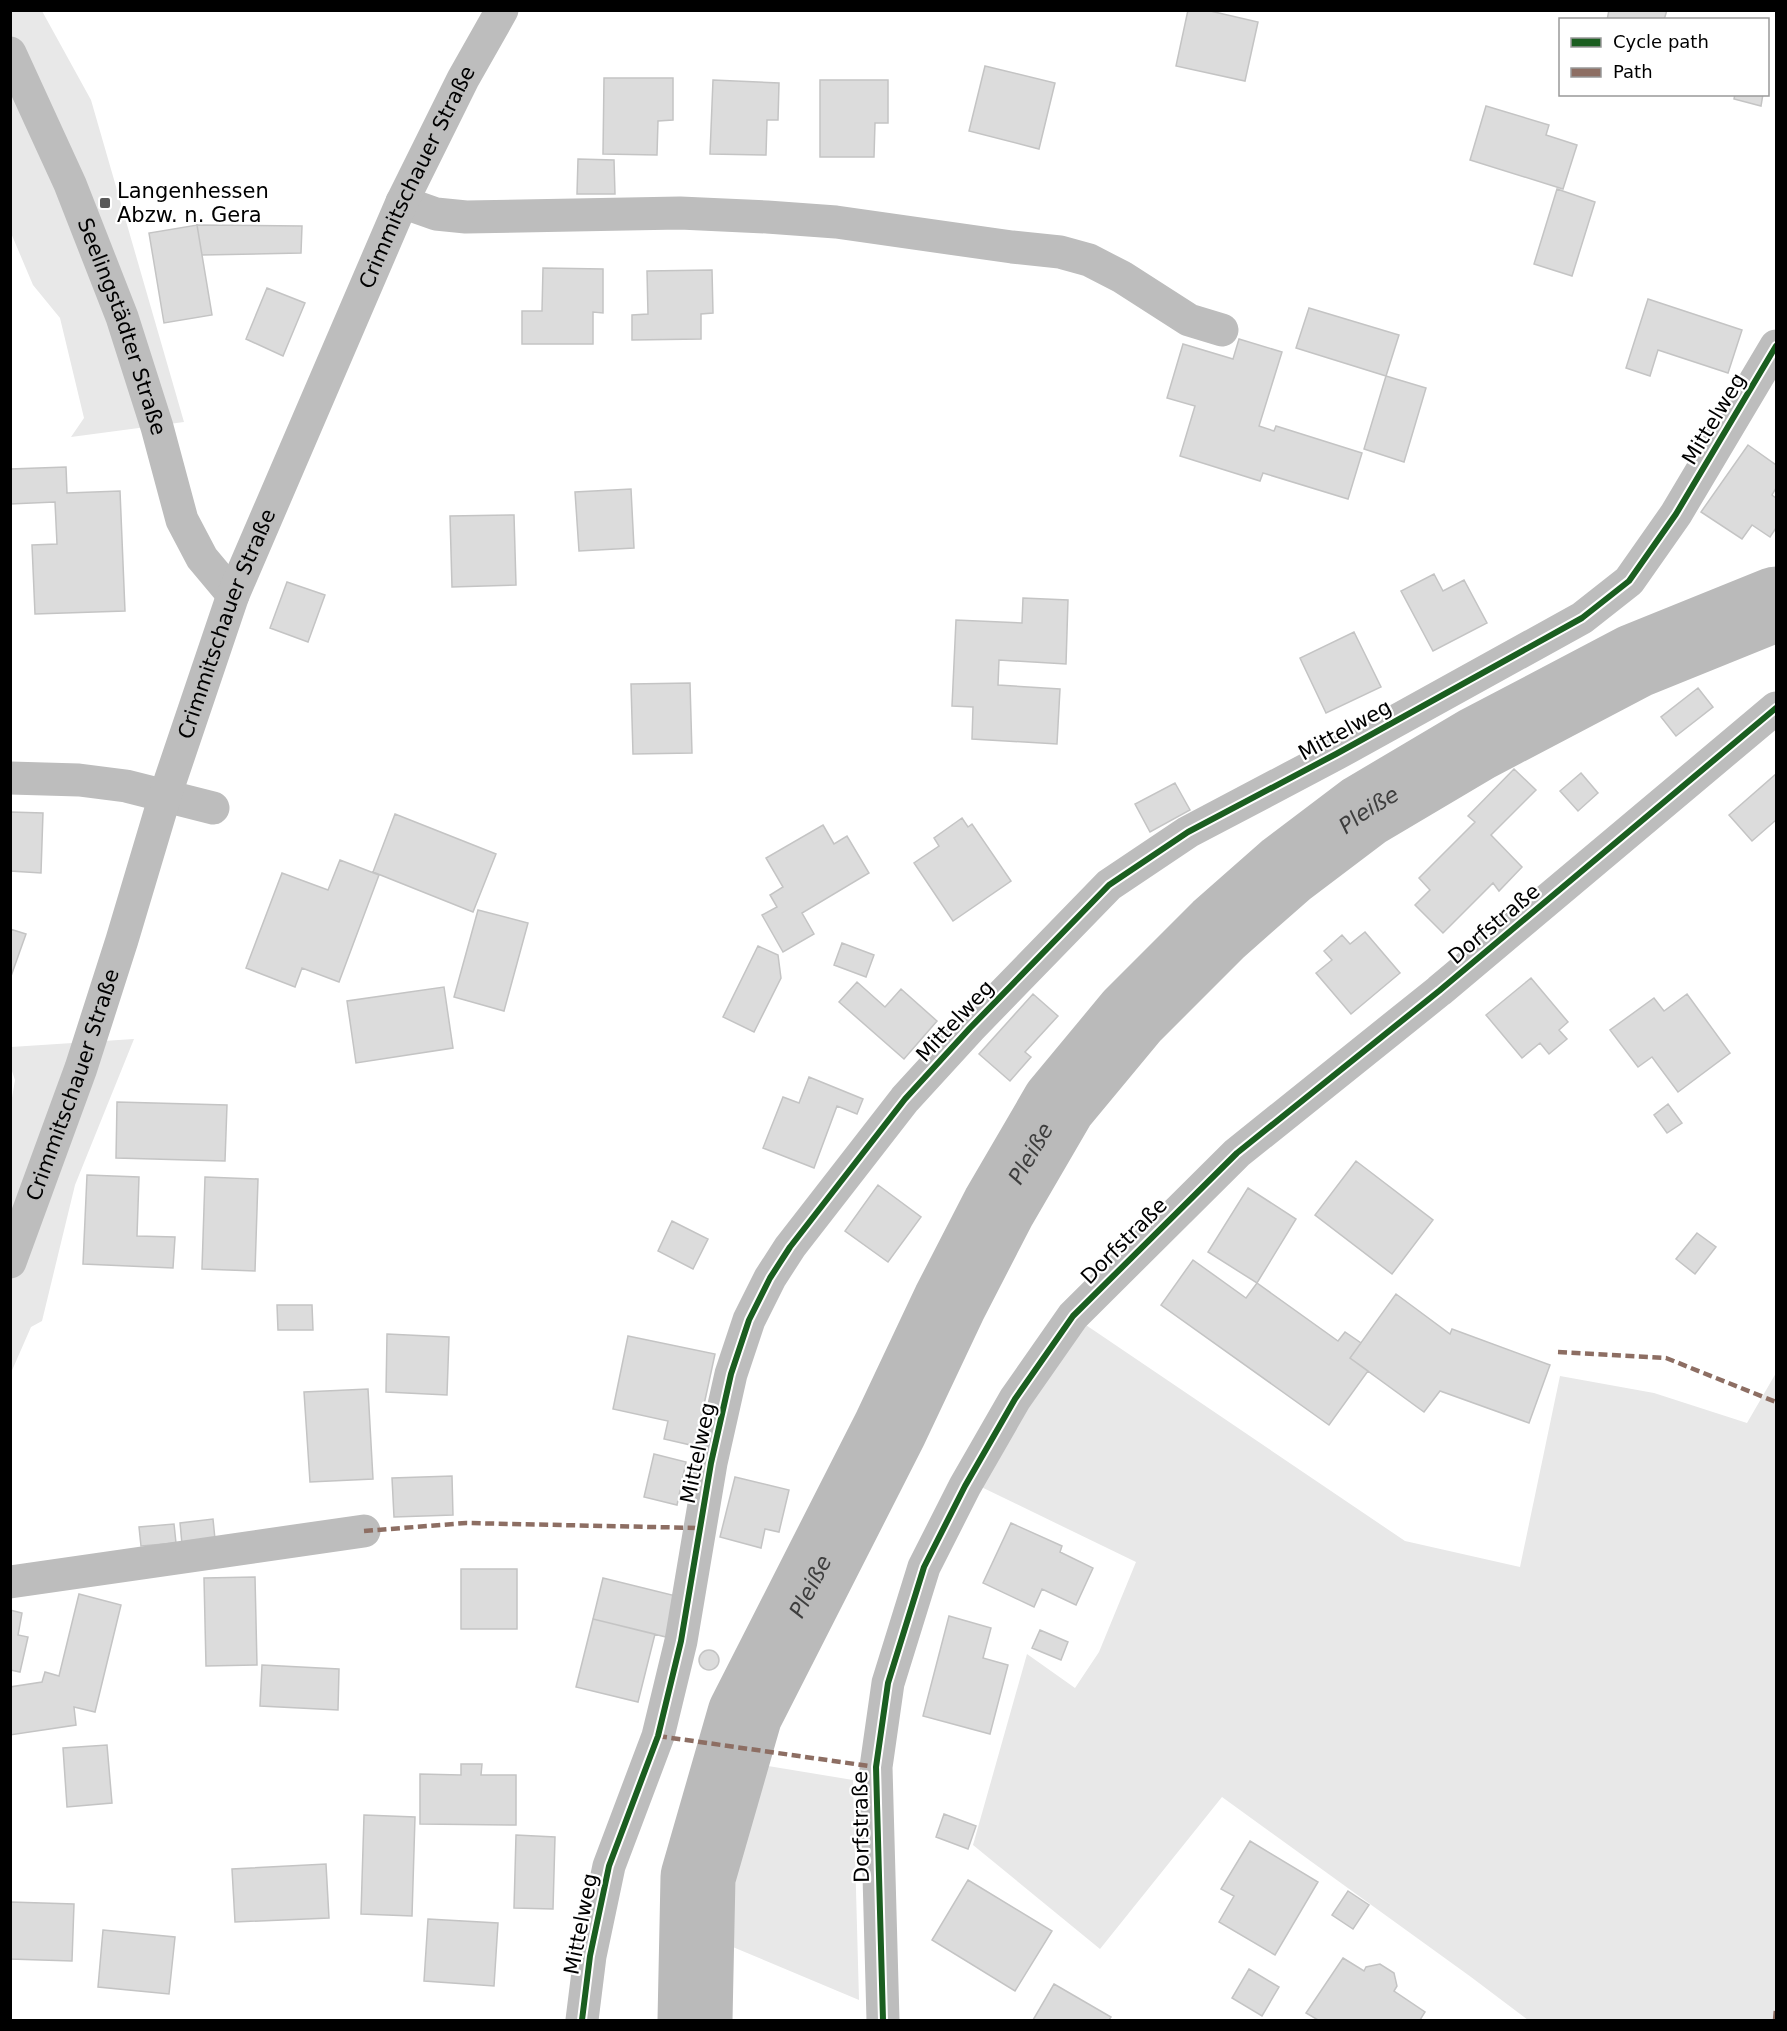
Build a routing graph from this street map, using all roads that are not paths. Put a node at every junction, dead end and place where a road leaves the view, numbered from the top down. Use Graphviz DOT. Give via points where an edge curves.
graph roads {
  1 [pos="502,10"];
  2 [pos="10,53"];
  3 [pos="402,202"];
  4 [pos="1222,330"];
  5 [pos="1776,346"];
  6 [pos="233,595"];
  7 [pos="1776,708"];
  8 [pos="10,778"];
  9 [pos="165,796"];
  10 [pos="213,808"];
  11 [pos="10,1262"];
  12 [pos="364,1531"];
  13 [pos="10,1582"];
  14 [pos="582,2020"];
  15 [pos="883,2020"];
  1 -- 3 [label="street, Crimmitschauer Straße"];
  2 -- 6 [label="street, Seelingstädter Straße" via="70,184 122,317 182,520 202,558"];
  3 -- 4 [label="street" via="436,214 466,216 680,213 836,222 1060,252 1089,260 1189,320"];
  3 -- 6 [label="street, Crimmitschauer Straße"];
  5 -- 14 [label="street, Mittelweg" via="1676,514 1629,581 1582,618 1188,832 1109,885 906,1099 790,1247 749,1320 731,1374 711,1463 681,1641 658,1736 609,1866 590,1956"];
  6 -- 9 [label="street, Crimmitschauer Straße"];
  7 -- 15 [label="street, Dorfstraße" via="1439,991 1237,1153 1073,1316 1022,1390 965,1486 924,1567 888,1683 876,1767"];
  8 -- 9 [label="street" via="114,784"];
  9 -- 10 [label="street"];
  9 -- 11 [label="street, Crimmitschauer Straße" via="81,1068"];
  12 -- 13 [label="street"];
}
